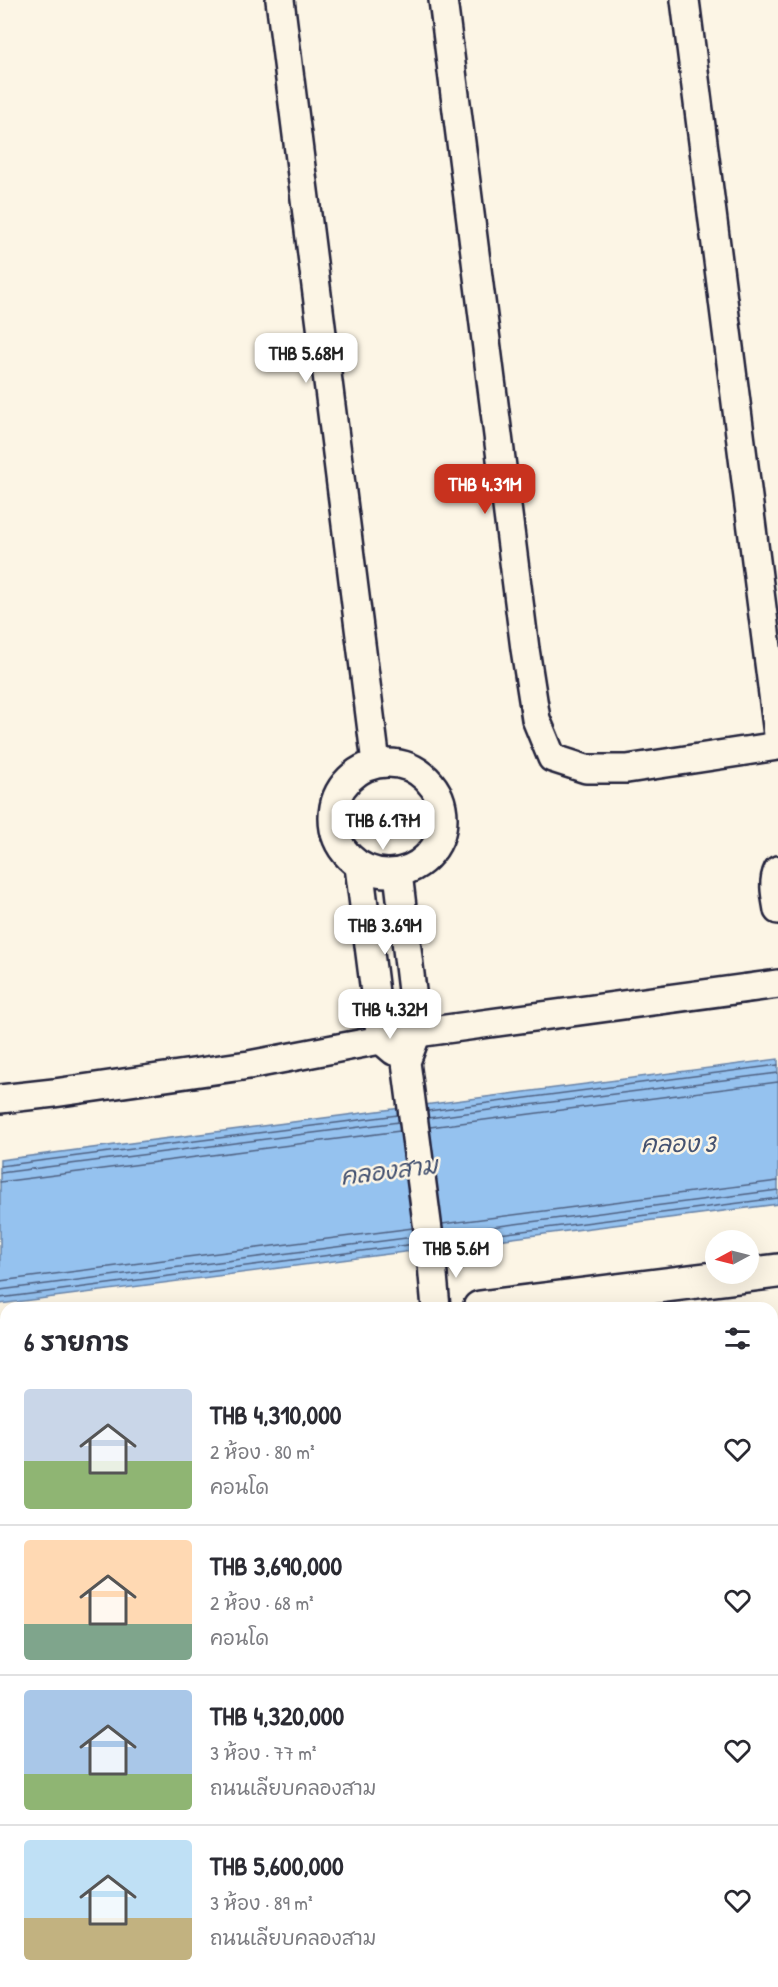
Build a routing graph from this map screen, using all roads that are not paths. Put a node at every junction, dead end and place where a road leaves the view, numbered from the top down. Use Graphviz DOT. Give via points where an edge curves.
graph roads {
  1 [pos="280,0"];
  2 [pos="443,0"];
  3 [pos="685,0"];
  4 [pos="778,735"];
  5 [pos="778,746"];
  6 [pos="376,763"];
  7 [pos="359,866"];
  8 [pos="778,870"];
  9 [pos="398,873"];
  10 [pos="778,910"];
  11 [pos="778,984"];
  12 [pos="417,1033"];
  13 [pos="381,1040"];
  14 [pos="407,1069"];
  15 [pos="0,1099"];
  16 [pos="778,1271"];
  17 [pos="435,1302"];
  18 [pos="528,1302"];
  1 -- 6 [label="street"];
  2 -- 5 [label="street" via="525,649 536,719 552,758 586,769 627,769"];
  3 -- 4 [label="street"];
  6 -- 7 [label="street" via="358,770 344,783 332,818 335,837 345,854"];
  6 -- 9 [label="street" via="396,762 429,781 439,798 443,817 441,837 431,853 417,867"];
  7 -- 9 [label="street" via="378,873"];
  7 -- 13 [label="street"];
  8 -- 10 [label="street"];
  9 -- 12 [label="street"];
  11 -- 12 [label="street"];
  12 -- 13 [label="street"];
  12 -- 14 [label="street"];
  13 -- 14 [label="street"];
  13 -- 15 [label="street" via="249,1065"];
  14 -- 17 [label="street"];
  16 -- 18 [label="main road"];
}
